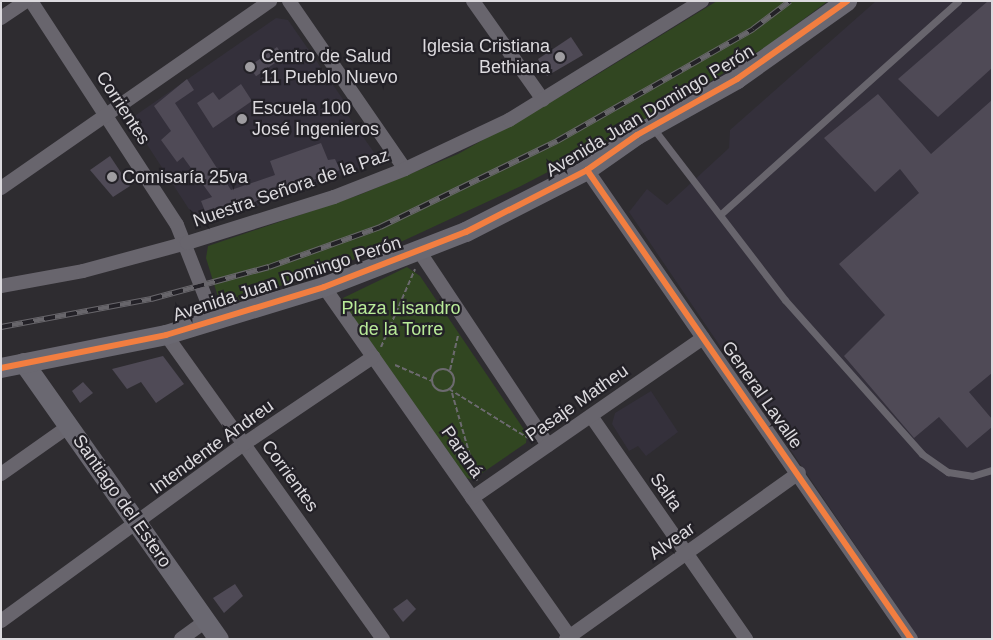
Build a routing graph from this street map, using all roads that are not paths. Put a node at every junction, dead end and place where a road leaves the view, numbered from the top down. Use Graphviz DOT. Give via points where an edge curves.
graph roads {
  1 [pos="26,1"];
  2 [pos="32,1"];
  3 [pos="270,1"];
  4 [pos="289,1"];
  5 [pos="702,1"];
  6 [pos="847,1"];
  7 [pos="958,1"];
  8 [pos="479,4"];
  9 [pos="1,18"];
  10 [pos="543,100"];
  11 [pos="105,115"];
  12 [pos="652,126"];
  13 [pos="405,169"];
  14 [pos="587,170"];
  15 [pos="1,188"];
  16 [pos="722,213"];
  17 [pos="187,243"];
  18 [pos="421,255"];
  19 [pos="1,286"];
  20 [pos="324,287"];
  21 [pos="214,319"];
  22 [pos="166,335"];
  23 [pos="703,338"];
  24 [pos="377,352"];
  25 [pos="24,364"];
  26 [pos="1,368"];
  27 [pos="591,416"];
  28 [pos="69,426"];
  29 [pos="244,444"];
  30 [pos="548,445"];
  31 [pos="992,470"];
  32 [pos="799,473"];
  33 [pos="1,474"];
  34 [pos="476,496"];
  35 [pos="138,524"];
  36 [pos="686,554"];
  37 [pos="1,621"];
  38 [pos="206,621"];
  39 [pos="569,638"];
  40 [pos="181,639"];
  41 [pos="219,639"];
  42 [pos="383,639"];
  43 [pos="746,639"];
  44 [pos="911,639"];
  1 -- 9 [label="street"];
  2 -- 11 [label="street, Corrientes"];
  3 -- 11 [label="street"];
  4 -- 13 [label="street"];
  5 -- 10 [label="street, Nuestra Señora de la Paz"];
  6 -- 12 [label="street, Avenida Juan Domingo Perón" via="736,79"];
  7 -- 16 [label="lane"];
  8 -- 10 [label="street"];
  10 -- 13 [label="street, Nuestra Señora de la Paz" via="448,151"];
  11 -- 15 [label="street"];
  11 -- 17 [label="street, Corrientes"];
  12 -- 14 [label="street, Avenida Juan Domingo Perón"];
  12 -- 16 [label="lane"];
  13 -- 17 [label="street, Nuestra Señora de la Paz" via="334,197"];
  14 -- 18 [label="street, Avenida Juan Domingo Perón"];
  14 -- 23 [label="street, General Lavalle"];
  16 -- 31 [label="lane" via="785,300 922,454 948,472 972,476"];
  17 -- 19 [label="street, Nuestra Señora de la Paz" via="83,271"];
  17 -- 21 [label="street, Corrientes"];
  18 -- 20 [label="street, Avenida Juan Domingo Perón"];
  18 -- 30 [label="street"];
  20 -- 21 [label="street, Avenida Juan Domingo Perón"];
  20 -- 24 [label="street, Paraná"];
  21 -- 22 [label="street, Avenida Juan Domingo Perón"];
  22 -- 25 [label="street, Avenida Juan Domingo Perón"];
  22 -- 29 [label="street, Corrientes"];
  23 -- 27 [label="street, Pasaje Matheu"];
  23 -- 32 [label="street, General Lavalle"];
  24 -- 29 [label="street, Intendente Andreu"];
  24 -- 34 [label="street, Paraná"];
  25 -- 26 [label="street, Avenida Juan Domingo Perón"];
  25 -- 28 [label="street, Santiago del Estero"];
  27 -- 30 [label="street, Pasaje Matheu"];
  27 -- 36 [label="street, Salta"];
  28 -- 33 [label="street"];
  28 -- 35 [label="street, Santiago del Estero"];
  29 -- 35 [label="street, Intendente Andreu"];
  29 -- 42 [label="street, Corrientes"];
  30 -- 34 [label="street, Pasaje Matheu"];
  32 -- 36 [label="street, Alvear"];
  32 -- 44 [label="street, General Lavalle"];
  34 -- 39 [label="street, Paraná"];
  35 -- 37 [label="street, Intendente Andreu"];
  35 -- 38 [label="street, Santiago del Estero"];
  36 -- 39 [label="street, Alvear"];
  36 -- 43 [label="street, Salta"];
  38 -- 40 [label="street"];
  38 -- 41 [label="street, Santiago del Estero"];
}
